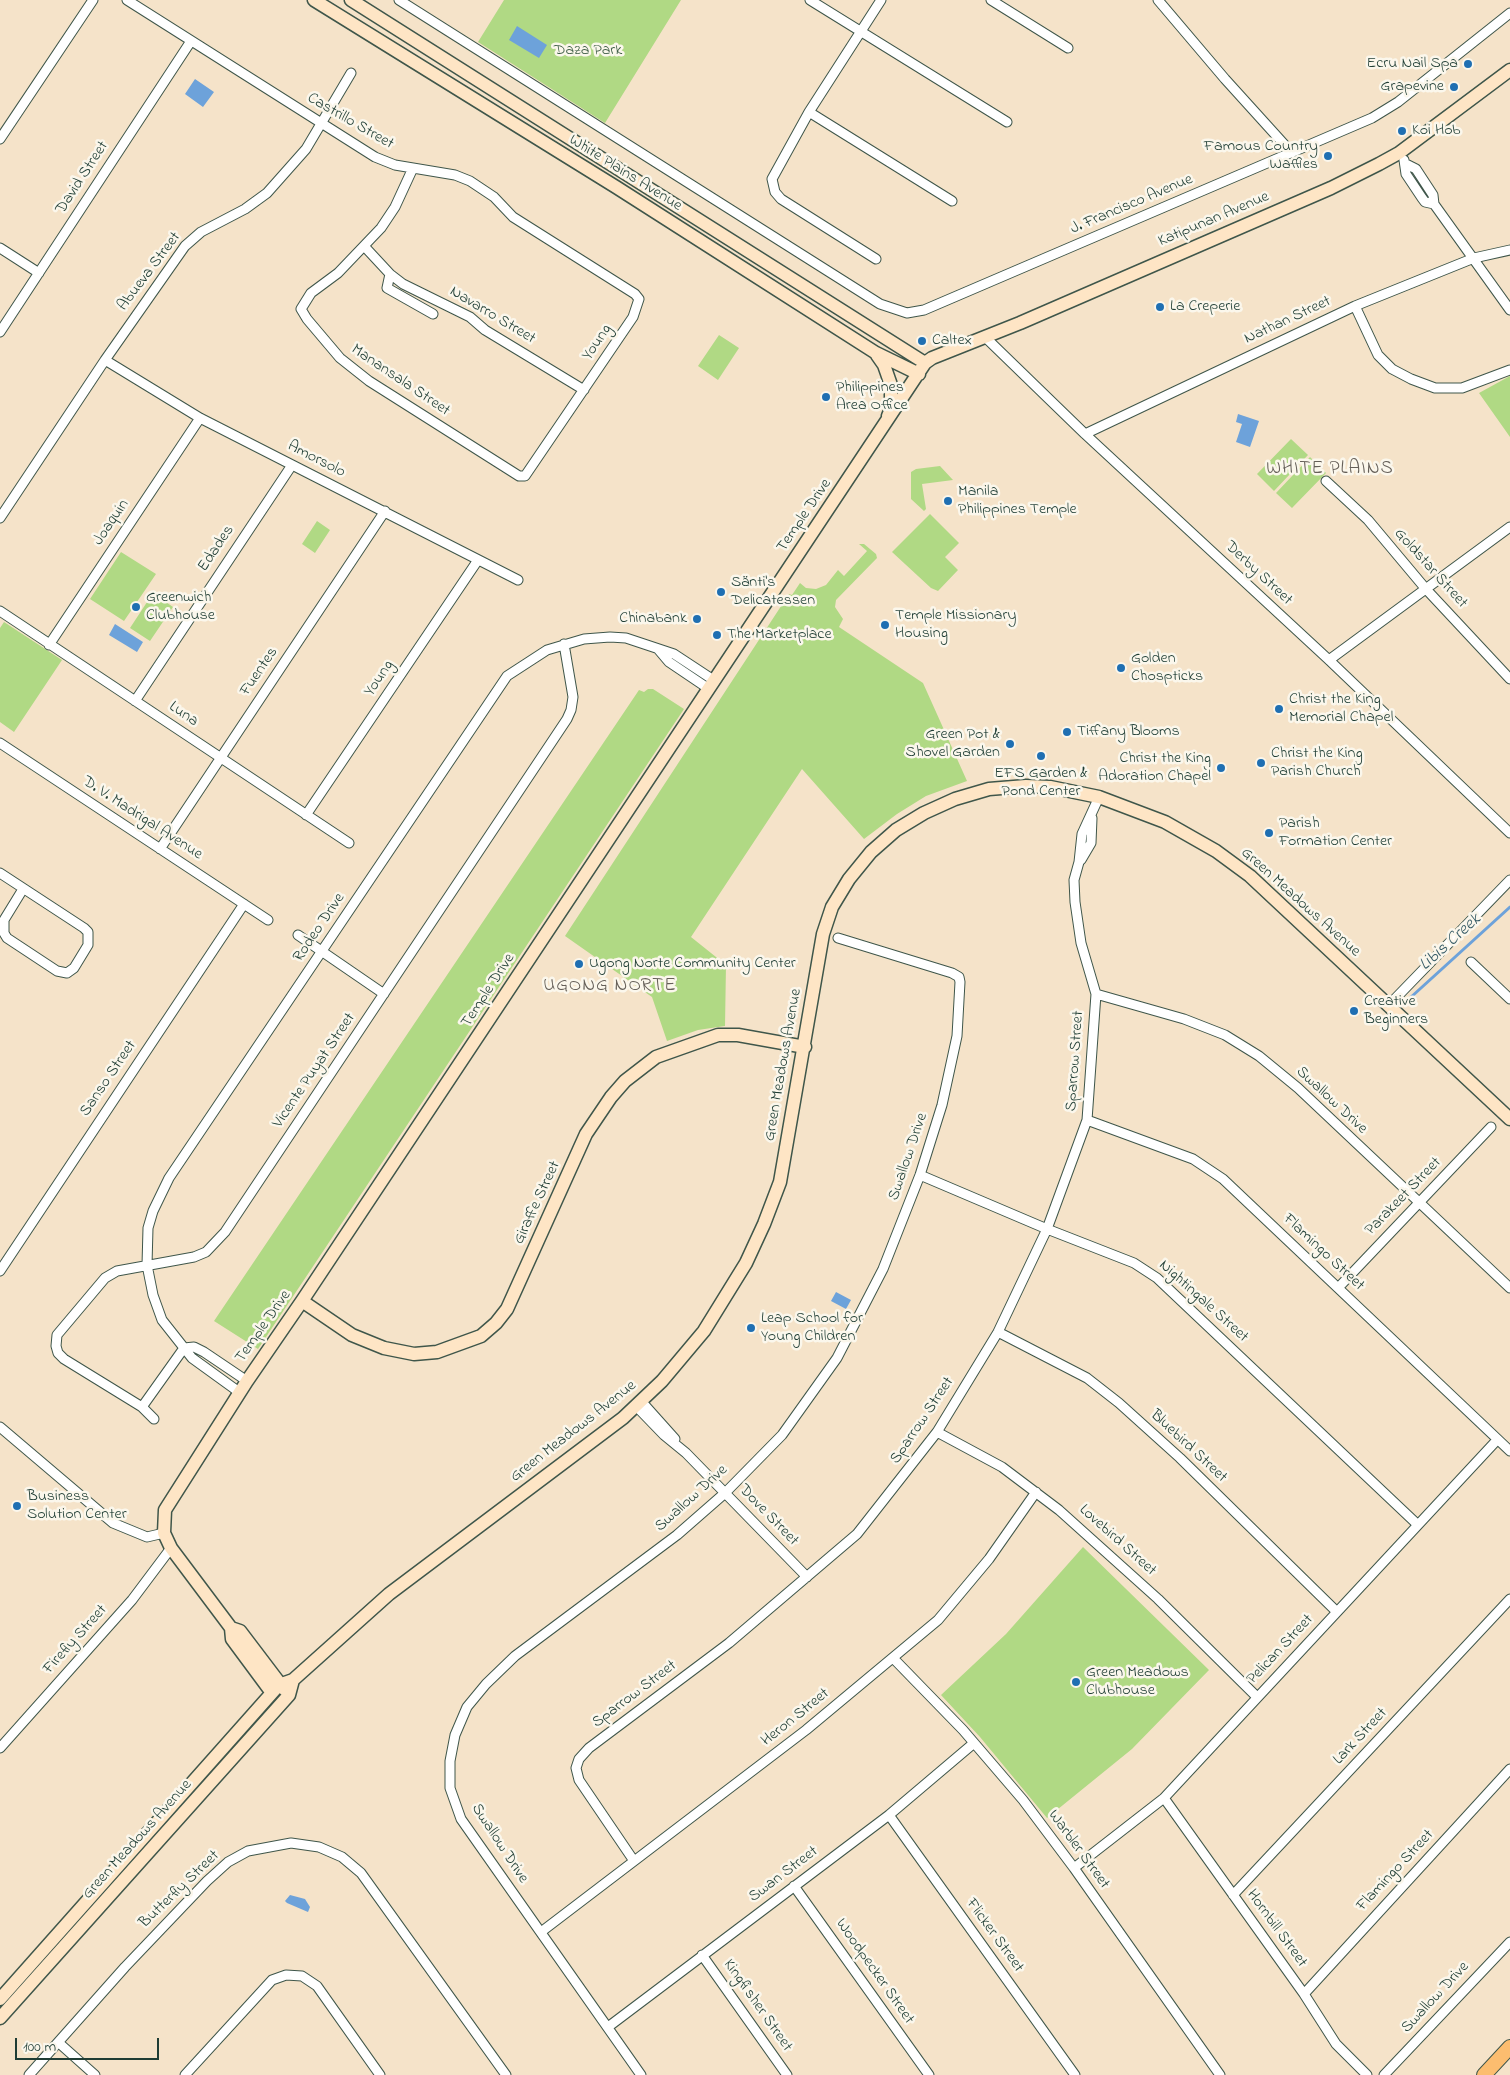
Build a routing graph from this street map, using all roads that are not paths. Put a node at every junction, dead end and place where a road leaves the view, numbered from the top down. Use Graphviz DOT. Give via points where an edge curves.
graph roads {
  1 [pos="93,0"];
  2 [pos="127,0"];
  3 [pos="314,0"];
  4 [pos="351,0"];
  5 [pos="399,0"];
  6 [pos="810,0"];
  7 [pos="880,0"];
  8 [pos="991,0"];
  9 [pos="1158,0"];
  10 [pos="1510,13"];
  11 [pos="860,32"];
  12 [pos="191,41"];
  13 [pos="1068,48"];
  14 [pos="1510,70"];
  15 [pos="351,73"];
  16 [pos="809,112"];
  17 [pos="1007,122"];
  18 [pos="321,123"];
  19 [pos="0,139"];
  20 [pos="1292,153"];
  21 [pos="1402,158"];
  22 [pos="413,168"];
  23 [pos="625,173"];
  24 [pos="616,187"];
  25 [pos="952,201"];
  26 [pos="364,246"];
  27 [pos="0,248"];
  28 [pos="1510,250"];
  29 [pos="1474,258"];
  30 [pos="876,259"];
  31 [pos="38,273"];
  32 [pos="390,274"];
  33 [pos="639,298"];
  34 [pos="1355,306"];
  35 [pos="1510,310"];
  36 [pos="432,314"];
  37 [pos="0,332"];
  38 [pos="985,337"];
  39 [pos="876,353"];
  40 [pos="105,360"];
  41 [pos="922,369"];
  42 [pos="1510,370"];
  43 [pos="584,390"];
  44 [pos="200,418"];
  45 [pos="885,425"];
  46 [pos="1085,434"];
  47 [pos="292,465"];
  48 [pos="526,476"];
  49 [pos="1326,481"];
  50 [pos="385,511"];
  51 [pos="0,518"];
  52 [pos="1510,527"];
  53 [pos="478,560"];
  54 [pos="518,580"];
  55 [pos="1425,588"];
  56 [pos="0,611"];
  57 [pos="564,644"];
  58 [pos="50,645"];
  59 [pos="1329,660"];
  60 [pos="1510,679"];
  61 [pos="712,685"];
  62 [pos="135,701"];
  63 [pos="0,744"];
  64 [pos="220,759"];
  65 [pos="1099,797"];
  66 [pos="306,815"];
  67 [pos="1510,832"];
  68 [pos="349,842"];
  69 [pos="160,849"];
  70 [pos="0,873"];
  71 [pos="1510,880"];
  72 [pos="23,889"];
  73 [pos="244,904"];
  74 [pos="268,920"];
  75 [pos="298,935"];
  76 [pos="838,938"];
  77 [pos="323,952"];
  78 [pos="1471,962"];
  79 [pos="384,994"];
  80 [pos="1096,994"];
  81 [pos="1510,999"];
  82 [pos="1389,1005"];
  83 [pos="805,1046"];
  84 [pos="1510,1118"];
  85 [pos="1086,1120"];
  86 [pos="1491,1127"];
  87 [pos="920,1175"];
  88 [pos="1418,1204"];
  89 [pos="1047,1229"];
  90 [pos="146,1265"];
  91 [pos="0,1271"];
  92 [pos="1338,1288"];
  93 [pos="1510,1288"];
  94 [pos="302,1301"];
  95 [pos="998,1332"];
  96 [pos="184,1348"];
  97 [pos="247,1381"];
  98 [pos="240,1392"];
  99 [pos="639,1403"];
  100 [pos="142,1407"];
  101 [pos="154,1419"];
  102 [pos="0,1427"];
  103 [pos="937,1432"];
  104 [pos="1497,1440"];
  105 [pos="1510,1451"];
  106 [pos="1036,1492"];
  107 [pos="725,1493"];
  108 [pos="1418,1525"];
  109 [pos="164,1532"];
  110 [pos="172,1548"];
  111 [pos="807,1577"];
  112 [pos="1510,1599"];
  113 [pos="1337,1612"];
  114 [pos="893,1658"];
  115 [pos="293,1680"];
  116 [pos="275,1689"];
  117 [pos="289,1695"];
  118 [pos="1258,1697"];
  119 [pos="974,1743"];
  120 [pos="0,1748"];
  121 [pos="214,1758"];
  122 [pos="225,1767"];
  123 [pos="1510,1769"];
  124 [pos="1164,1798"];
  125 [pos="889,1815"];
  126 [pos="146,1834"];
  127 [pos="157,1843"];
  128 [pos="634,1860"];
  129 [pos="119,1864"];
  130 [pos="1074,1868"];
  131 [pos="129,1874"];
  132 [pos="794,1886"];
  133 [pos="1233,1895"];
  134 [pos="541,1932"];
  135 [pos="1510,1942"];
  136 [pos="702,1955"];
  137 [pos="1304,1994"];
  138 [pos="0,1999"];
  139 [pos="0,2017"];
  140 [pos="608,2027"];
  141 [pos="59,2043"];
  142 [pos="1510,2047"];
  143 [pos="29,2075"];
  144 [pos="95,2075"];
  145 [pos="185,2075"];
  146 [pos="380,2075"];
  147 [pos="506,2075"];
  148 [pos="642,2075"];
  149 [pos="787,2075"];
  150 [pos="929,2075"];
  151 [pos="1075,2075"];
  152 [pos="1220,2075"];
  153 [pos="1366,2075"];
  154 [pos="1384,2075"];
  155 [pos="1484,2075"];
  1 -- 19 [label="street"];
  2 -- 12 [label="street, Castrillo Street"];
  3 -- 24 [label="street, White Plains Avenue"];
  4 -- 23 [label="street, White Plains Avenue"];
  5 -- 20 [label="street, J. Francisco Avenue" via="880,304 907,313 924,310"];
  6 -- 11 [label="street"];
  7 -- 11 [label="street"];
  8 -- 13 [label="street"];
  9 -- 20 [label="street"];
  10 -- 20 [label="street, J. Francisco Avenue" via="1398,102 1372,118"];
  11 -- 16 [label="street"];
  11 -- 17 [label="street"];
  12 -- 18 [label="street, Castrillo Street"];
  12 -- 31 [label="street, David Street"];
  14 -- 21 [label="street, Katipunan Avenue"];
  15 -- 18 [label="street, Abueva Street"];
  16 -- 25 [label="street"];
  16 -- 30 [label="street" via="772,179 775,192 781,199"];
  18 -- 22 [label="street, Castrillo Street" via="375,157"];
  18 -- 40 [label="street, Abueva Street" via="306,148 268,193 201,232 185,246"];
  21 -- 29 [label="street" via="1406,174 1422,198 1434,204"];
  21 -- 38 [label="street, Katipunan Avenue"];
  22 -- 26 [label="street, Manansala Street" via="396,207"];
  22 -- 33 [label="street, Castrillo Street" via="455,175 470,181 494,197 513,217"];
  23 -- 24 [label="street"];
  23 -- 41 [label="street, White Plains Avenue"];
  24 -- 39 [label="street, White Plains Avenue"];
  26 -- 32 [label="street, Navarro Street"];
  26 -- 48 [label="street, Manansala Street" via="338,273 311,292 301,309 307,319 340,358 369,381 519,476"];
  27 -- 31 [label="street"];
  28 -- 29 [label="street, Nathan Street"];
  29 -- 34 [label="street, Nathan Street"];
  29 -- 35 [label="street"];
  31 -- 37 [label="street, David Street"];
  32 -- 36 [label="street" via="387,288"];
  32 -- 43 [label="street, Navarro Street" via="403,284 470,317 485,330"];
  33 -- 43 [label="street, Young" via="633,317"];
  34 -- 42 [label="street" via="1378,355 1392,369 1411,379 1436,388 1462,388"];
  34 -- 46 [label="street, Nathan Street"];
  38 -- 41 [label="street, Katipunan Avenue" via="932,358"];
  38 -- 46 [label="street, Derby Street"];
  39 -- 41 [label="street, White Plains Avenue"];
  39 -- 45 [label="street" via="891,385 891,409"];
  40 -- 44 [label="street, Amorsolo"];
  40 -- 51 [label="street, Abueva Street"];
  41 -- 45 [label="street, Temple Drive"];
  43 -- 48 [label="street, Young"];
  44 -- 47 [label="street, Amorsolo"];
  44 -- 58 [label="street, Joaquin"];
  45 -- 61 [label="street, Temple Drive"];
  46 -- 59 [label="street, Derby Street"];
  47 -- 50 [label="street, Amorsolo"];
  47 -- 62 [label="street, Edades"];
  49 -- 55 [label="street, Goldstar Street" via="1368,520"];
  50 -- 53 [label="street, Amorsolo"];
  50 -- 64 [label="street, Fuentes"];
  52 -- 55 [label="street"];
  53 -- 54 [label="street, Amorsolo"];
  53 -- 66 [label="street, Young"];
  55 -- 59 [label="street"];
  55 -- 60 [label="street, Goldstar Street"];
  56 -- 58 [label="street, Luna"];
  57 -- 61 [label="street, Rodeo Drive" via="626,638 658,649"];
  57 -- 77 [label="street, Rodeo Drive" via="518,667 497,688"];
  57 -- 79 [label="street, Vicente Puyat Street" via="573,697 567,719"];
  58 -- 62 [label="street, Luna"];
  59 -- 67 [label="street, Derby Street"];
  61 -- 94 [label="street, Temple Drive"];
  62 -- 64 [label="street, Luna"];
  63 -- 69 [label="street, D. V. Madrigal Avenue"];
  64 -- 66 [label="street, Luna"];
  64 -- 69 [label="street, Fuentes"];
  65 -- 80 [label="street, Sparrow Street" via="1092,815 1091,843 1079,862 1074,880 1081,943"];
  65 -- 82 [label="street, Green Meadows Avenue" via="1165,822 1223,856 1250,876"];
  65 -- 83 [label="street, Green Meadows Avenue" via="1050,787 989,790 955,799 896,830 860,865 832,907 823,934"];
  66 -- 68 [label="street, Luna"];
  69 -- 73 [label="street, D. V. Madrigal Avenue"];
  70 -- 72 [label="street"];
  71 -- 82 [label="street"];
  72 -- 72 [label="street" via="88,932 88,945 74,968 67,973 58,971 4,933 4,920"];
  73 -- 74 [label="street, D. V. Madrigal Avenue"];
  73 -- 91 [label="street, Sanso Street"];
  75 -- 77 [label="street"];
  76 -- 87 [label="street, Swallow Drive" via="952,973 960,982 957,1036 942,1105"];
  77 -- 79 [label="street"];
  77 -- 90 [label="street, Rodeo Drive" via="160,1194 148,1228"];
  78 -- 81 [label="street"];
  79 -- 90 [label="street, Vicente Puyat Street" via="216,1243 194,1257"];
  80 -- 85 [label="street, Sparrow Street"];
  80 -- 88 [label="street, Swallow Drive" via="1192,1023 1225,1036 1259,1056 1298,1088"];
  82 -- 84 [label="street, Green Meadows Avenue"];
  83 -- 94 [label="street, Giraffe Street" via="738,1035 718,1035 656,1057 625,1081 586,1134 507,1309 481,1336 437,1352 414,1354 384,1348 352,1335"];
  83 -- 99 [label="street, Green Meadows Avenue" via="780,1182 764,1224 741,1272 704,1331"];
  85 -- 89 [label="street, Sparrow Street"];
  85 -- 92 [label="street, Flamingo Street" via="1162,1146 1223,1179"];
  86 -- 88 [label="street, Parakeet Street"];
  87 -- 89 [label="street, Nightingale Street"];
  87 -- 107 [label="street, Swallow Drive" via="883,1270 837,1358 782,1435"];
  88 -- 92 [label="street, Parakeet Street"];
  88 -- 93 [label="street, Swallow Drive"];
  89 -- 95 [label="street, Sparrow Street"];
  89 -- 108 [label="street, Nightingale Street" via="1134,1263 1156,1278"];
  90 -- 96 [label="street, Rodeo Drive" via="162,1320"];
  90 -- 100 [label="street, Vicente Puyat Street" via="117,1271 105,1278 57,1335 56,1346 64,1359"];
  92 -- 104 [label="street, Flamingo Street"];
  94 -- 97 [label="street, Temple Drive"];
  95 -- 103 [label="street, Sparrow Street"];
  95 -- 113 [label="street, Bluebird Street" via="1087,1378 1118,1403 1180,1458"];
  96 -- 97 [label="street" via="194,1347 204,1352"];
  96 -- 98 [label="street, Rodeo Drive" via="192,1358"];
  96 -- 100 [label="street"];
  97 -- 98 [label="street, Temple Drive"];
  98 -- 109 [label="street, Temple Drive" via="165,1510"];
  99 -- 107 [label="street, Dove Street"];
  99 -- 115 [label="street, Green Meadows Avenue" via="389,1594"];
  100 -- 101 [label="street, Vicente Puyat Street"];
  102 -- 109 [label="street" via="113,1523 147,1537"];
  103 -- 106 [label="street, Lovebird Street" via="1002,1467"];
  103 -- 111 [label="street, Sparrow Street" via="857,1534"];
  104 -- 105 [label="street, Flamingo Street"];
  104 -- 108 [label="street, Pelican Street"];
  106 -- 114 [label="street, Heron Street" via="989,1559 938,1620"];
  106 -- 118 [label="street, Lovebird Street" via="1158,1599"];
  107 -- 111 [label="street, Dove Street"];
  107 -- 134 [label="street, Swallow Drive" via="677,1535 515,1656 467,1707 455,1735 450,1761 450,1788 461,1819"];
  108 -- 113 [label="street, Pelican Street"];
  109 -- 110 [label="street"];
  110 -- 116 [label="street" via="231,1628 232,1639"];
  110 -- 120 [label="street, Firefly Street" via="132,1600"];
  111 -- 128 [label="street, Sparrow Street" via="729,1643 589,1748 579,1759 576,1768 580,1780"];
  112 -- 133 [label="street, Lark Street"];
  113 -- 118 [label="street, Pelican Street"];
  114 -- 119 [label="street, Warbler Street"];
  114 -- 128 [label="street, Heron Street" via="806,1730"];
  115 -- 116 [label="street, Green Meadows Avenue"];
  115 -- 117 [label="street, Green Meadows Avenue"];
  116 -- 117 [label="street"];
  116 -- 121 [label="street, Green Meadows Avenue"];
  117 -- 122 [label="street, Green Meadows Avenue"];
  118 -- 124 [label="street, Pelican Street"];
  119 -- 125 [label="street, Swan Street"];
  119 -- 130 [label="street, Warbler Street" via="1023,1800"];
  121 -- 122 [label="street"];
  121 -- 126 [label="street, Green Meadows Avenue"];
  122 -- 127 [label="street, Green Meadows Avenue"];
  123 -- 137 [label="street, Flamingo Street"];
  124 -- 130 [label="street, Pelican Street"];
  124 -- 133 [label="street, Hornbill Street"];
  125 -- 132 [label="street, Swan Street"];
  125 -- 151 [label="street, Flicker Street"];
  126 -- 127 [label="street"];
  126 -- 129 [label="street, Green Meadows Avenue"];
  127 -- 131 [label="street, Green Meadows Avenue"];
  128 -- 134 [label="street, Heron Street"];
  129 -- 131 [label="street"];
  129 -- 138 [label="street, Green Meadows Avenue"];
  130 -- 152 [label="street, Warbler Street"];
  131 -- 139 [label="street, Green Meadows Avenue"];
  132 -- 136 [label="street, Swan Street"];
  132 -- 150 [label="street, Woodpecker Street"];
  133 -- 137 [label="street, Hornbill Street"];
  134 -- 140 [label="street, Swallow Drive"];
  135 -- 154 [label="street, Swallow Drive"];
  136 -- 140 [label="street, Swan Street"];
  136 -- 149 [label="street, Kingfisher Street"];
  137 -- 153 [label="street, Hornbill Street" via="1336,2044"];
  140 -- 148 [label="street, Swallow Drive"];
  141 -- 143 [label="street, Butterfly Street"];
  141 -- 144 [label="street"];
  141 -- 147 [label="street, Butterfly Street" via="125,1967 228,1862 248,1851 292,1843 318,1847 342,1857 361,1873"];
  142 -- 155 [label="main road"];
  145 -- 146 [label="street" via="272,1980 286,1975 302,1976 317,1986"];
}
